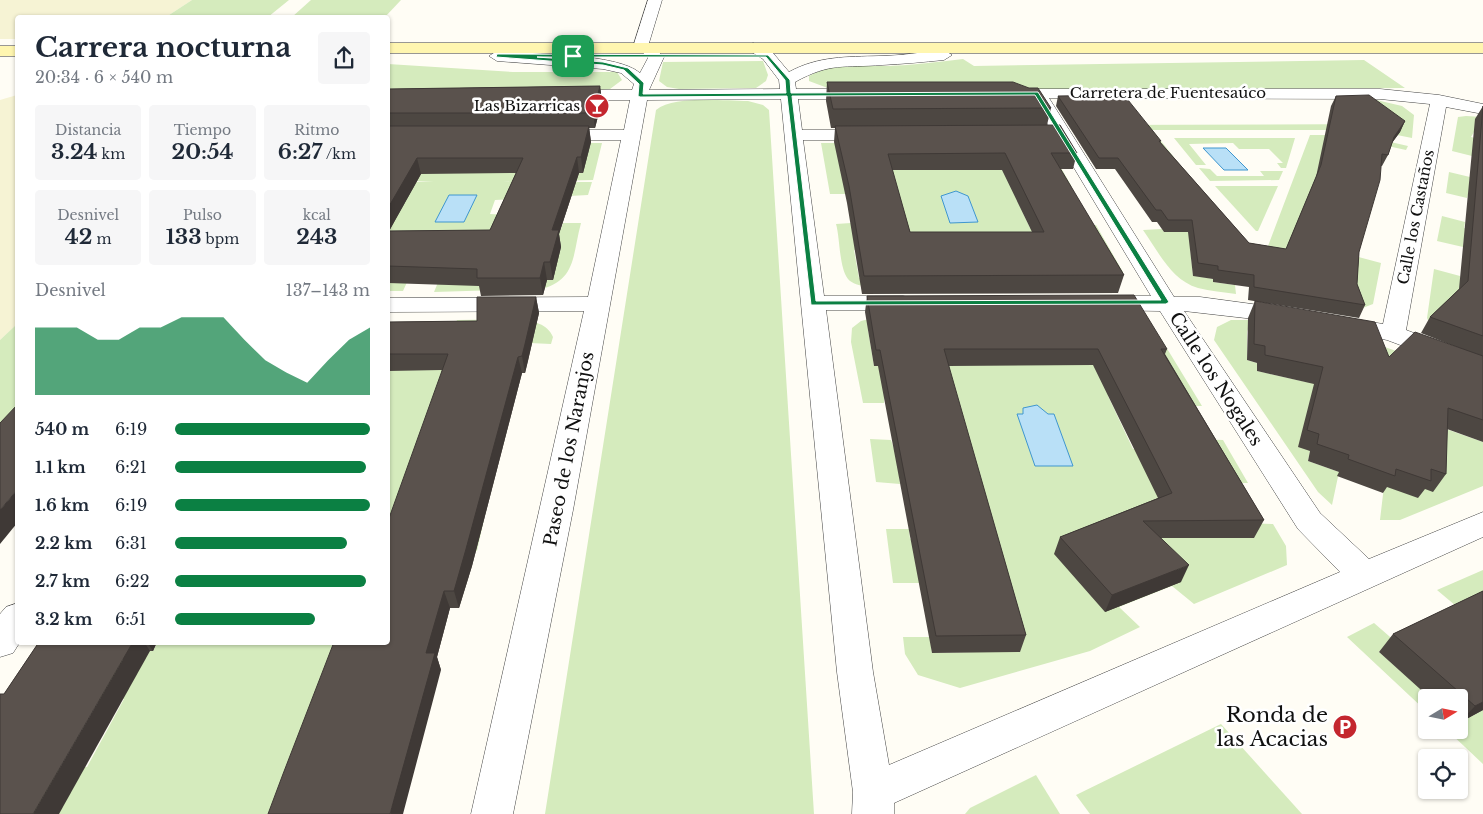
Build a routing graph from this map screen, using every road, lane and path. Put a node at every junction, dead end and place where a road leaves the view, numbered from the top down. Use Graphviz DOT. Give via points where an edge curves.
graph roads {
  1 [pos="655,0"];
  2 [pos="390,48"];
  3 [pos="1204,48"];
  4 [pos="1483,48"];
  5 [pos="0,51"];
  6 [pos="15,51"];
  7 [pos="651,52"];
  8 [pos="760,52"];
  9 [pos="390,53"];
  10 [pos="944,55"];
  11 [pos="497,56"];
  12 [pos="788,87"];
  13 [pos="641,90"];
  14 [pos="1037,93"];
  15 [pos="878,94"];
  16 [pos="987,94"];
  17 [pos="543,95"];
  18 [pos="1439,100"];
  19 [pos="1483,109"];
  20 [pos="891,134"];
  21 [pos="541,135"];
  22 [pos="632,135"];
  23 [pos="794,135"];
  24 [pos="1166,302"];
  25 [pos="813,303"];
  26 [pos="921,303"];
  27 [pos="1076,303"];
  28 [pos="598,304"];
  29 [pos="390,305"];
  30 [pos="1393,334"];
  31 [pos="1483,368"];
  32 [pos="1483,524"];
  33 [pos="1365,576"];
  34 [pos="15,621"];
  35 [pos="0,642"];
  36 [pos="873,803"];
  37 [pos="492,814"];
  1 -- 7 [label="street" via="641,44"];
  2 -- 7 [label="main road"];
  3 -- 4 [label="main road"];
  3 -- 8 [label="main road" via="858,47"];
  3 -- 10 [label="main road"];
  5 -- 6 [label="main road"];
  7 -- 8 [label="main road"];
  7 -- 11 [label="main road"];
  7 -- 13 [label="street, Paseo de los Naranjos"];
  8 -- 10 [label="main road"];
  8 -- 12 [label="street"];
  9 -- 11 [label="main road"];
  10 -- 12 [label="street" via="839,61 810,67"];
  11 -- 13 [label="street" via="603,64 626,69"];
  12 -- 13 [label="street"];
  12 -- 15 [label="street"];
  12 -- 23 [label="street"];
  13 -- 17 [label="street"];
  13 -- 22 [label="street, Paseo de los Naranjos"];
  14 -- 16 [label="street, Carretera de Fuentesaúco"];
  14 -- 18 [label="street, Carretera de Fuentesaúco" via="1341,93"];
  14 -- 24 [label="street, Calle los Nogales" via="1054,134"];
  18 -- 19 [label="street"];
  18 -- 30 [label="street, Calle los Castaños"];
  20 -- 23 [label="street"];
  21 -- 22 [label="street"];
  22 -- 28 [label="street, Paseo de los Naranjos"];
  23 -- 25 [label="street"];
  24 -- 27 [label="street"];
  24 -- 30 [label="street" via="1244,308"];
  24 -- 33 [label="street, Calle los Nogales" via="1309,521"];
  25 -- 26 [label="street"];
  25 -- 36 [label="street"];
  28 -- 29 [label="street"];
  28 -- 37 [label="street, Paseo de los Naranjos"];
  30 -- 31 [label="street"];
  32 -- 33 [label="street"];
  33 -- 36 [label="street"];
  34 -- 35 [label="street"];
}
